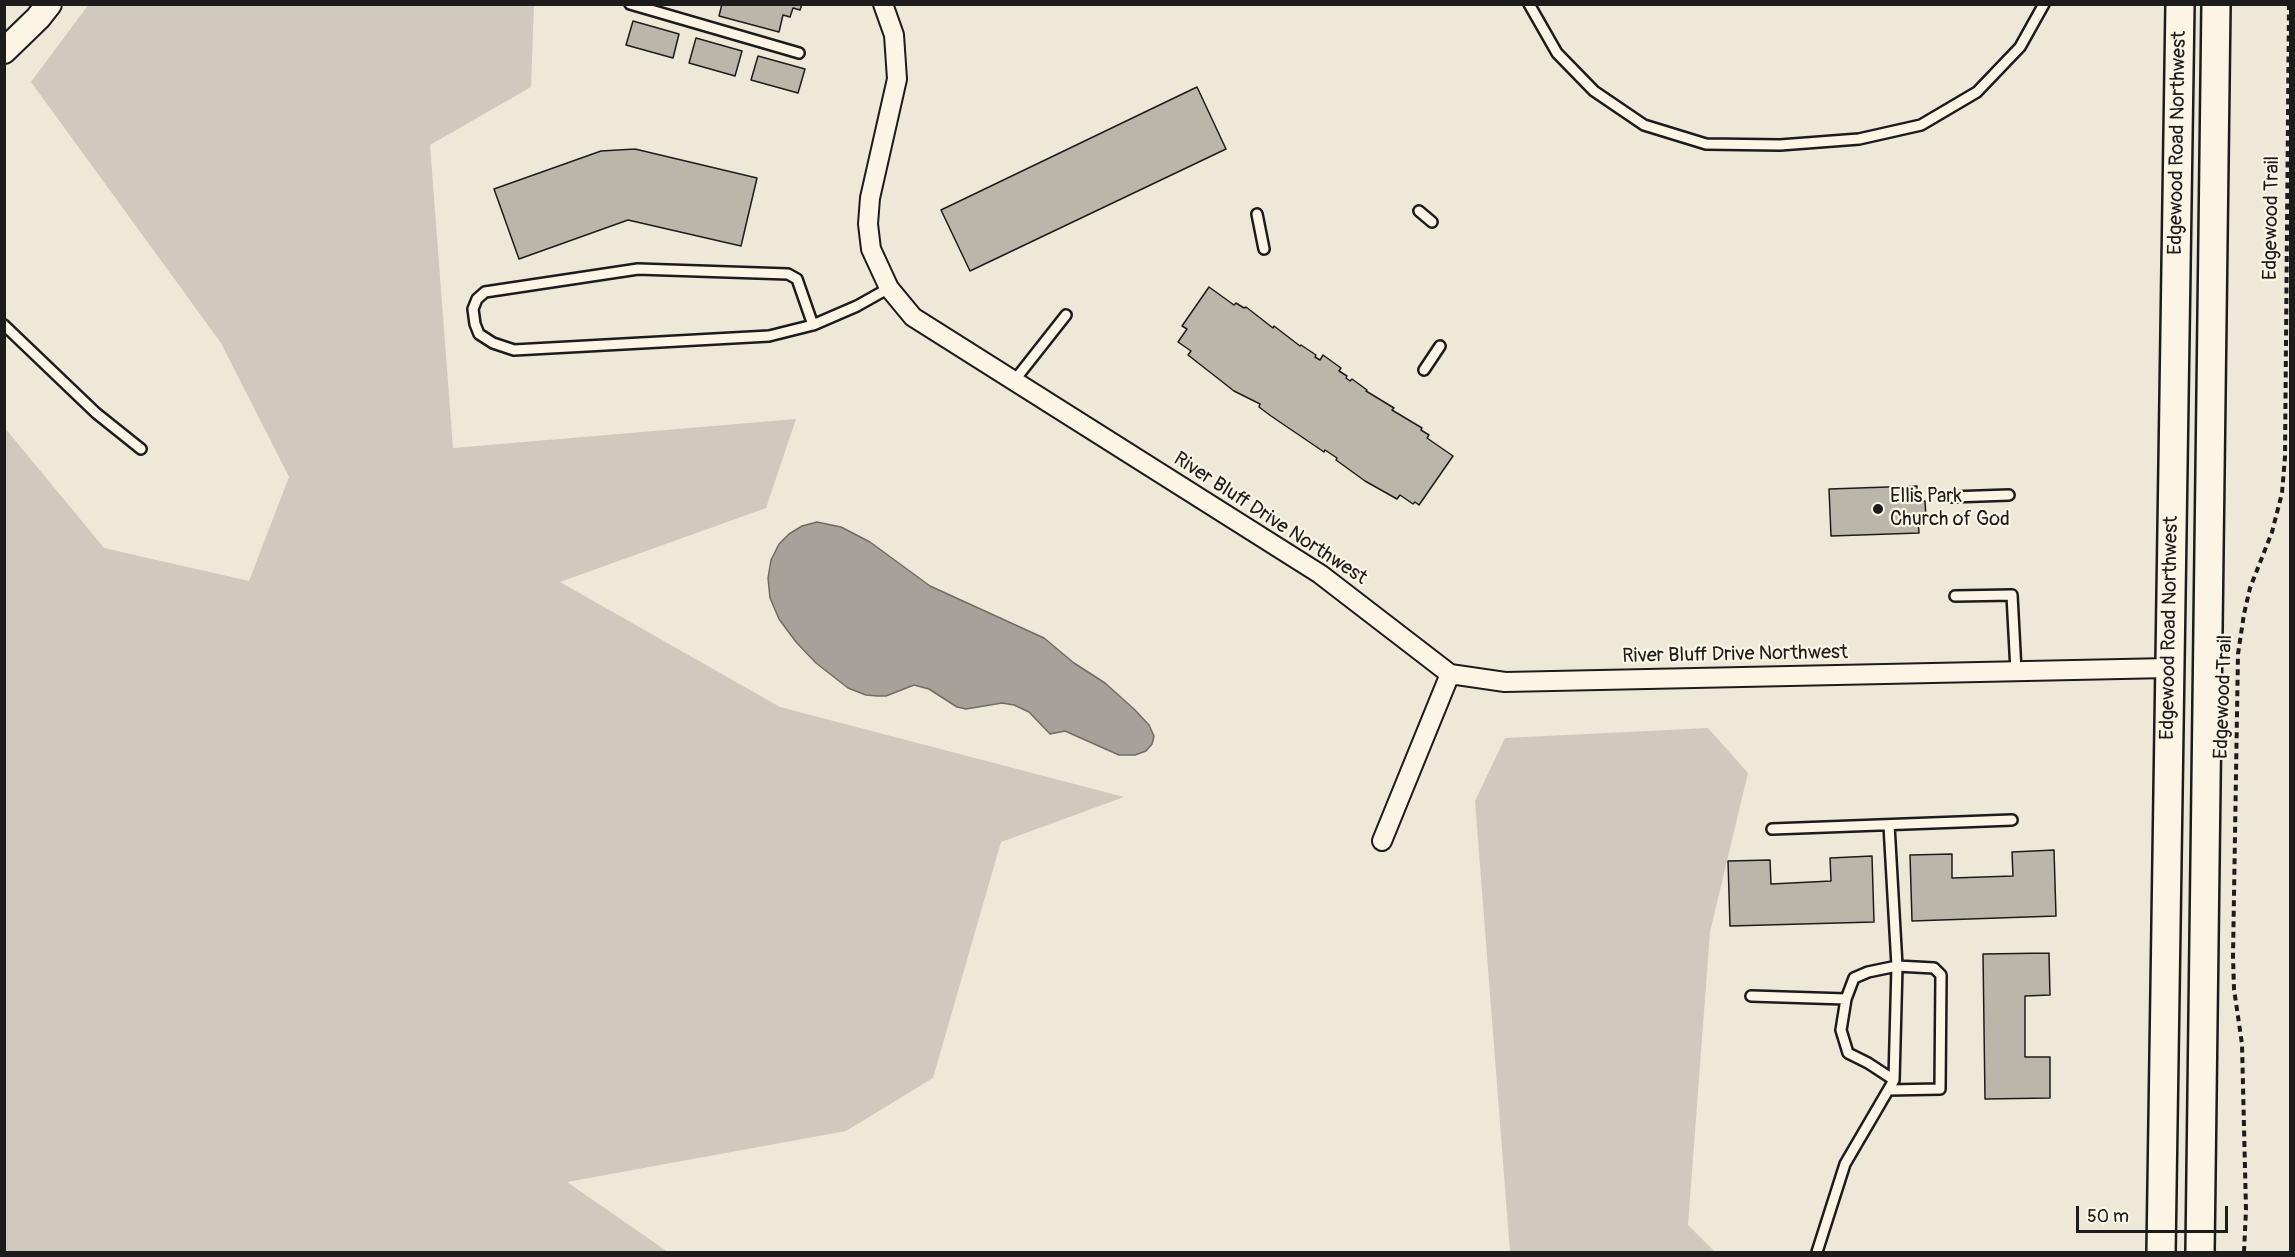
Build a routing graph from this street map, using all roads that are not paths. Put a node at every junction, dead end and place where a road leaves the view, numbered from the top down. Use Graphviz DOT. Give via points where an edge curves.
graph roads {
  1 [pos="48,4"];
  2 [pos="630,4"];
  3 [pos="883,4"];
  4 [pos="1529,4"];
  5 [pos="2044,4"];
  6 [pos="2180,4"];
  7 [pos="2216,4"];
  8 [pos="4,51"];
  9 [pos="799,53"];
  10 [pos="1419,211"];
  11 [pos="1257,214"];
  12 [pos="1432,222"];
  13 [pos="1264,249"];
  14 [pos="889,288"];
  15 [pos="1066,315"];
  16 [pos="4,325"];
  17 [pos="813,325"];
  18 [pos="1440,346"];
  19 [pos="1424,370"];
  20 [pos="1014,381"];
  21 [pos="141,449"];
  22 [pos="2010,495"];
  23 [pos="1951,497"];
  24 [pos="1955,596"];
  25 [pos="2169,668"];
  26 [pos="2016,671"];
  27 [pos="1450,674"];
  28 [pos="2012,820"];
  29 [pos="1889,825"];
  30 [pos="1772,829"];
  31 [pos="1382,841"];
  32 [pos="1897,966"];
  33 [pos="1751,996"];
  34 [pos="1846,999"];
  35 [pos="1894,1080"];
  36 [pos="1888,1090"];
  37 [pos="1817,1252"];
  38 [pos="2161,1252"];
  39 [pos="2200,1252"];
  1 -- 8 [label="street"];
  2 -- 9 [label="lane"];
  3 -- 14 [label="street, River Bluff Drive Northwest" via="894,35 897,79 870,198 868,224 872,249"];
  4 -- 5 [label="lane" via="1557,53 1594,91 1644,125 1706,144 1779,145 1859,139 1921,126 1977,92 2020,47"];
  6 -- 25 [label="main road, Edgewood Road Northwest"];
  7 -- 39 [label="main road, Edgewood Road Northwest"];
  10 -- 12 [label="lane"];
  11 -- 13 [label="lane"];
  14 -- 17 [label="lane"];
  14 -- 20 [label="street, River Bluff Drive Northwest" via="913,317"];
  15 -- 20 [label="lane"];
  16 -- 21 [label="lane" via="96,413"];
  17 -- 17 [label="lane" via="769,336 514,350 479,334 473,309 485,292 638,269 788,274 797,279"];
  18 -- 19 [label="lane"];
  20 -- 27 [label="street, River Bluff Drive Northwest" via="1320,574"];
  22 -- 23 [label="lane"];
  24 -- 26 [label="lane" via="2012,594"];
  25 -- 26 [label="street, River Bluff Drive Northwest"];
  25 -- 38 [label="main road, Edgewood Road Northwest"];
  26 -- 27 [label="street, River Bluff Drive Northwest" via="1505,682"];
  27 -- 31 [label="street"];
  28 -- 29 [label="lane"];
  29 -- 30 [label="lane"];
  29 -- 32 [label="lane"];
  32 -- 34 [label="lane" via="1854,978"];
  32 -- 35 [label="lane"];
  32 -- 36 [label="lane" via="1934,968 1941,975 1940,1089"];
  33 -- 34 [label="lane"];
  34 -- 35 [label="lane" via="1841,1030 1848,1053"];
  35 -- 36 [label="lane"];
  36 -- 37 [label="lane" via="1845,1164"];
}
